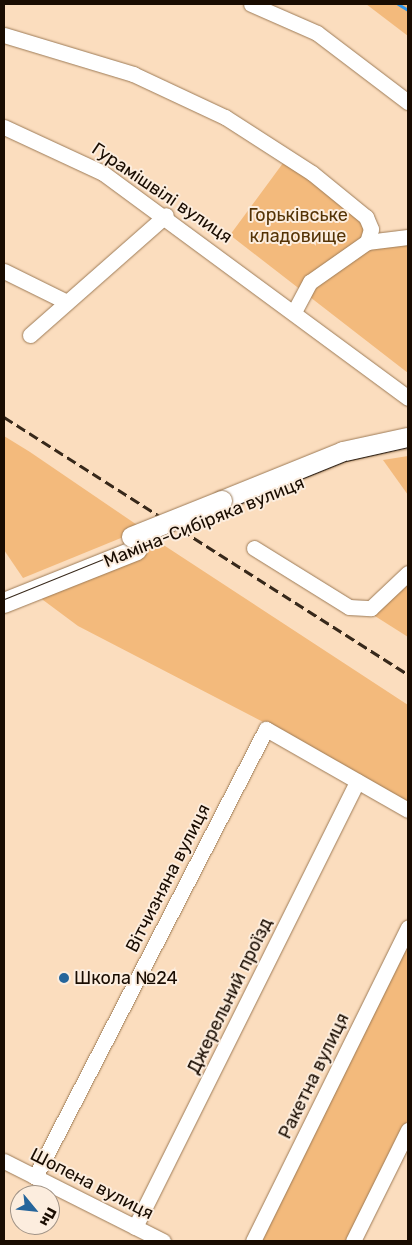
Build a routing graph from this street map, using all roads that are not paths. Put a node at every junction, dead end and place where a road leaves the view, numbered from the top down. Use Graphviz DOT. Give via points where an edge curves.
graph roads {
  1 [pos="251,4"];
  2 [pos="4,36"];
  3 [pos="408,102"];
  4 [pos="4,128"];
  5 [pos="166,215"];
  6 [pos="408,237"];
  7 [pos="367,242"];
  8 [pos="4,271"];
  9 [pos="67,302"];
  10 [pos="294,310"];
  11 [pos="30,335"];
  12 [pos="408,398"];
  13 [pos="408,438"];
  14 [pos="408,452"];
  15 [pos="225,507"];
  16 [pos="134,544"];
  17 [pos="254,548"];
  18 [pos="408,573"];
  19 [pos="4,588"];
  20 [pos="4,603"];
  21 [pos="358,781"];
  22 [pos="408,810"];
  23 [pos="408,927"];
  24 [pos="408,1130"];
  25 [pos="4,1161"];
  26 [pos="35,1177"];
  27 [pos="135,1227"];
  28 [pos="163,1241"];
  29 [pos="253,1241"];
  30 [pos="353,1241"];
  1 -- 3 [label="street" via="317,33"];
  2 -- 7 [label="street" via="133,74 225,117 312,173 366,217 371,229"];
  4 -- 5 [label="street, Гурамішвілі вулиця" via="103,173"];
  5 -- 9 [label="street"];
  5 -- 10 [label="street, Гурамішвілі вулиця"];
  6 -- 7 [label="street"];
  7 -- 10 [label="street" via="310,282"];
  8 -- 9 [label="street"];
  9 -- 11 [label="street"];
  10 -- 12 [label="street, Гурамішвілі вулиця"];
  13 -- 15 [label="main road, Маміна-Сибіряка вулиця" via="343,452"];
  14 -- 15 [label="main road, Маміна-Сибіряка вулиця" via="347,465"];
  15 -- 16 [label="main road, Маміна-Сибіряка вулиця"];
  16 -- 19 [label="main road, Маміна-Сибіряка вулиця"];
  16 -- 20 [label="main road, Маміна-Сибіряка вулиця"];
  17 -- 18 [label="street" via="348,607 371,608"];
  21 -- 22 [label="street"];
  21 -- 26 [label="street, Вітчизняна вулиця" via="266,729"];
  21 -- 27 [label="street, Джерельний проїзд"];
  23 -- 29 [label="street, Ракетна вулиця"];
  24 -- 30 [label="street"];
  25 -- 26 [label="street, Шопена вулиця"];
  26 -- 27 [label="street, Шопена вулиця"];
  27 -- 28 [label="street, Шопена вулиця"];
}
